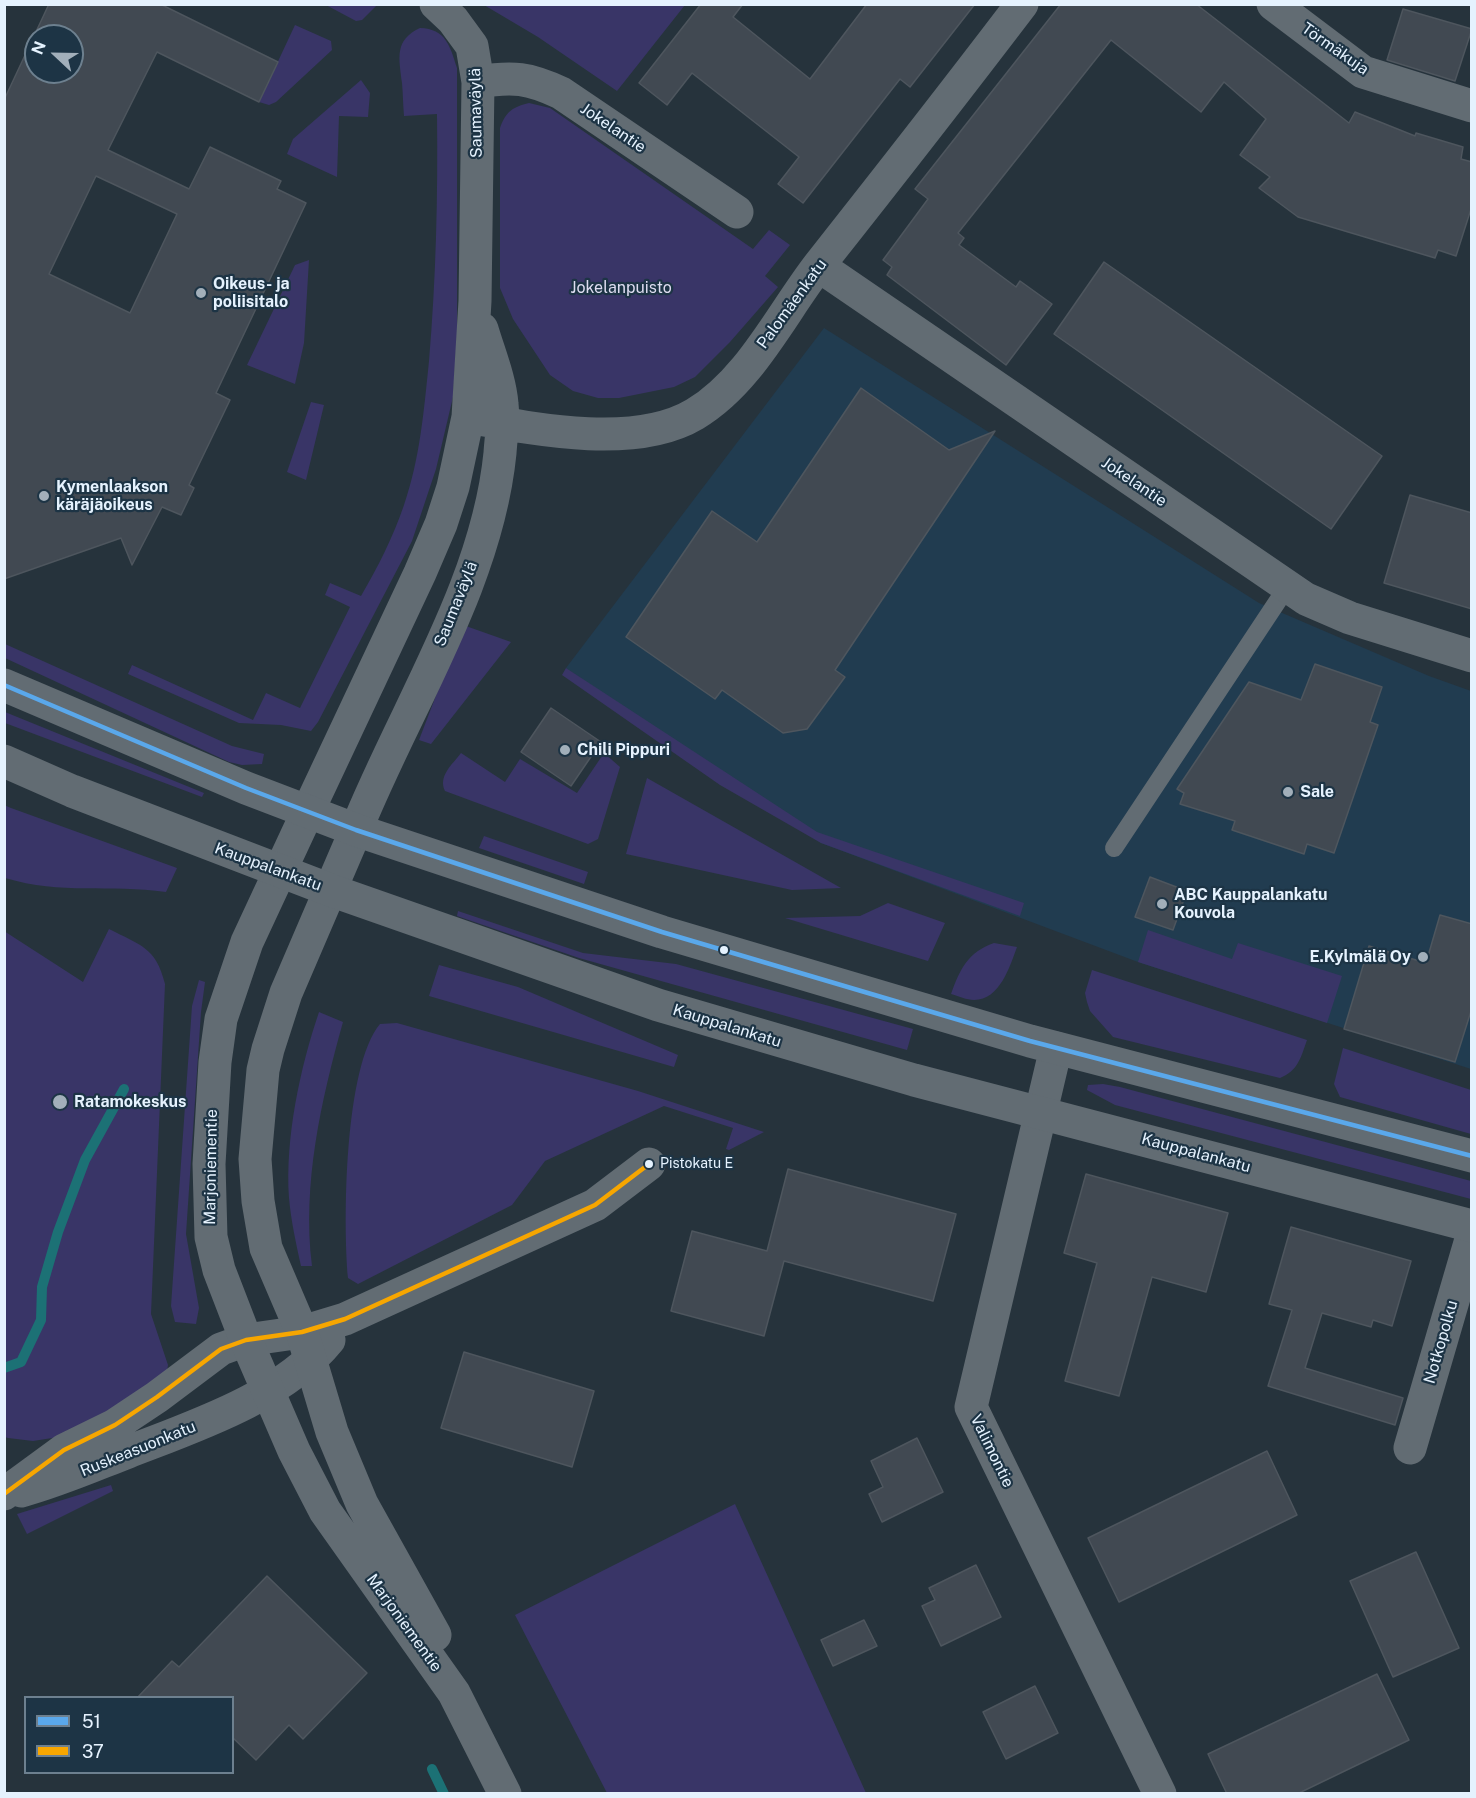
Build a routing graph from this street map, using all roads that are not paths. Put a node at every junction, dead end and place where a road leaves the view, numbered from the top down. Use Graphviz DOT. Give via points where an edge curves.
graph roads {
  1 [pos="436,4"];
  2 [pos="1022,4"];
  3 [pos="1273,4"];
  4 [pos="478,82"];
  5 [pos="1472,106"];
  6 [pos="737,212"];
  7 [pos="819,266"];
  8 [pos="475,301"];
  9 [pos="468,417"];
  10 [pos="503,423"];
  11 [pos="1287,587"];
  12 [pos="1472,657"];
  13 [pos="4,685"];
  14 [pos="4,761"];
  15 [pos="308,811"];
  16 [pos="356,830"];
  17 [pos="1114,848"];
  18 [pos="280,871"];
  19 [pos="330,890"];
  20 [pos="1056,1048"];
  21 [pos="1041,1113"];
  22 [pos="1472,1156"];
  23 [pos="649,1164"];
  24 [pos="1472,1226"];
  25 [pos="1472,1236"];
  26 [pos="246,1340"];
  27 [pos="307,1346"];
  28 [pos="267,1390"];
  29 [pos="1410,1448"];
  30 [pos="4,1495"];
  31 [pos="454,1693"];
  32 [pos="505,1794"];
  33 [pos="1160,1794"];
  1 -- 4 [label="street, Saumaväylä" via="466,34 476,58"];
  2 -- 7 [label="street, Palomäenkatu"];
  3 -- 5 [label="street, Törmäkuja" via="1363,72"];
  4 -- 6 [label="street, Jokelantie" via="517,77 561,93"];
  4 -- 8 [label="street, Saumaväylä"];
  7 -- 10 [label="street, Palomäenkatu" via="749,363 722,393 694,414 666,425 624,433 584,434"];
  7 -- 11 [label="street, Jokelantie"];
  8 -- 9 [label="street, Saumaväylä"];
  8 -- 10 [label="street, Saumaväylä" via="502,401"];
  9 -- 10 [label="street, Palomäenkatu"];
  9 -- 15 [label="street, Saumaväylä" via="441,524"];
  10 -- 16 [label="street, Saumaväylä" via="489,516 473,565"];
  11 -- 12 [label="street, Jokelantie" via="1350,618"];
  11 -- 17 [label="lane"];
  13 -- 15 [label="street"];
  14 -- 18 [label="street, Kauppalankatu"];
  15 -- 16 [label="street"];
  15 -- 18 [label="street, Marjoniementie"];
  16 -- 19 [label="street, Saumaväylä"];
  16 -- 20 [label="street" via="705,946"];
  18 -- 19 [label="street, Kauppalankatu"];
  18 -- 26 [label="street, Marjoniementie" via="234,977 221,1019 215,1062 208,1193 211,1237 219,1270"];
  19 -- 21 [label="street, Kauppalankatu" via="658,1005"];
  19 -- 27 [label="street, Marjoniementie" via="286,993 268,1049 255,1159 266,1248"];
  20 -- 21 [label="street, Valimontie"];
  20 -- 22 [label="street"];
  21 -- 24 [label="street, Kauppalankatu"];
  21 -- 33 [label="street, Valimontie" via="971,1407"];
  23 -- 27 [label="street" via="595,1205 345,1319"];
  25 -- 29 [label="street, Notkopolku"];
  26 -- 27 [label="street, Ruskeasuonkatu"];
  26 -- 28 [label="street, Marjoniementie"];
  26 -- 30 [label="street, Ruskeasuonkatu" via="220,1349 148,1403 115,1425 64,1450"];
  27 -- 28 [label="street, Ruskeasuonkatu"];
  27 -- 31 [label="street, Marjoniementie" via="340,1453 362,1504 440,1644"];
  28 -- 30 [label="street, Ruskeasuonkatu" via="214,1418 66,1478"];
  28 -- 31 [label="street, Marjoniementie" via="325,1511"];
  31 -- 32 [label="street, Marjoniementie"];
}
